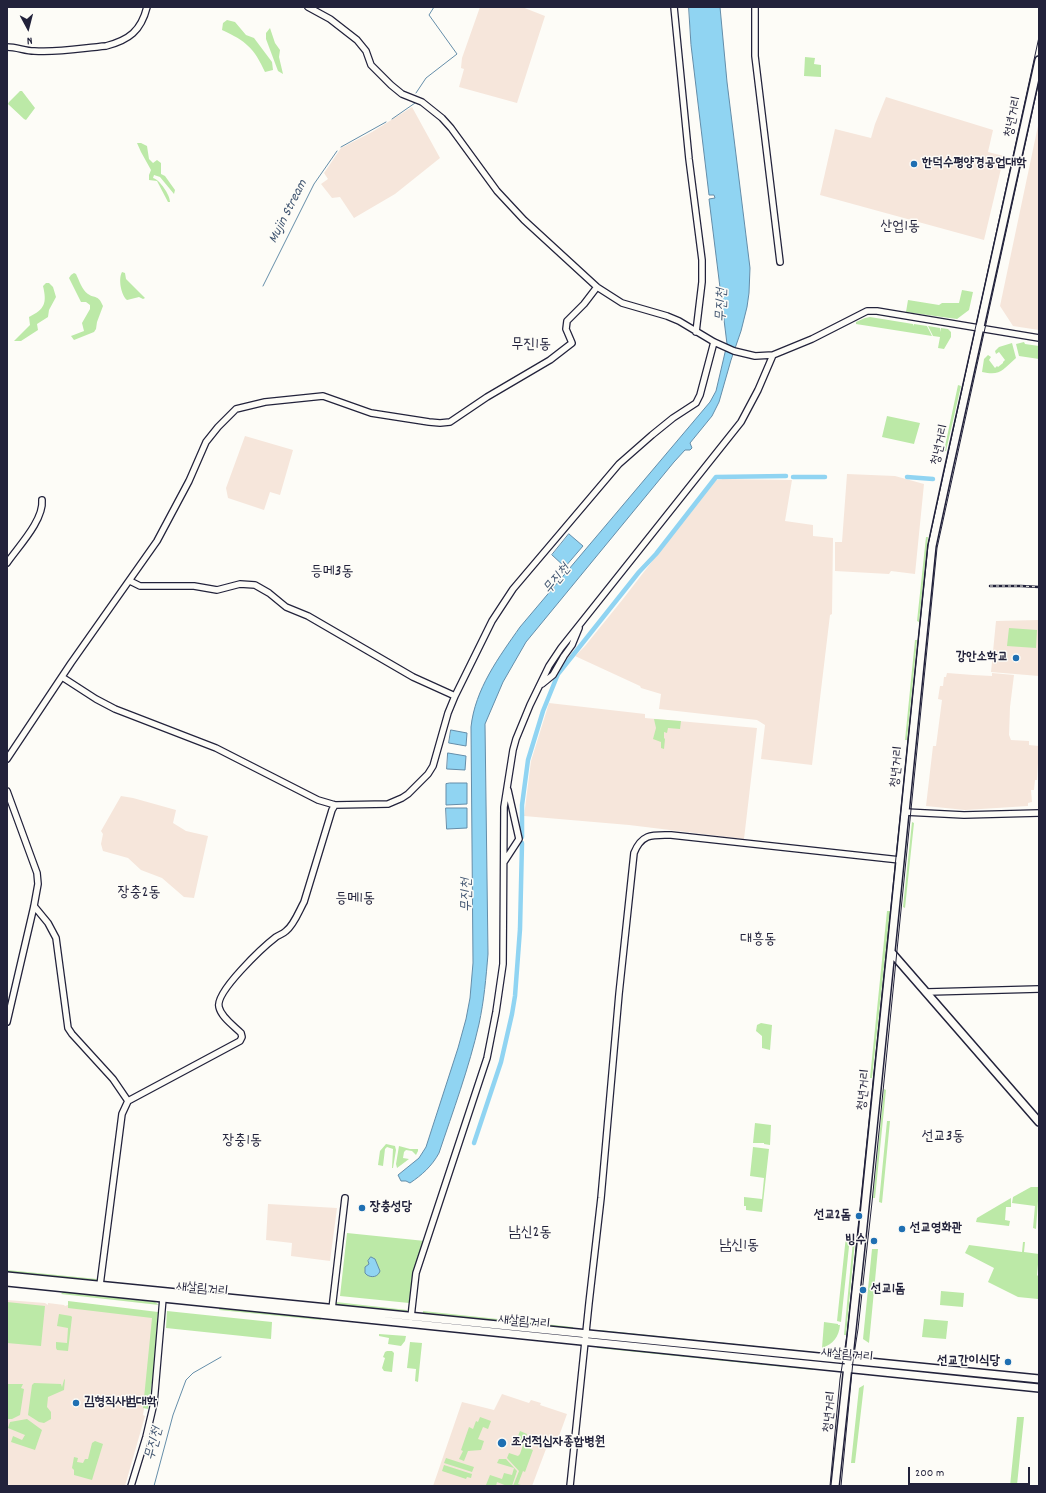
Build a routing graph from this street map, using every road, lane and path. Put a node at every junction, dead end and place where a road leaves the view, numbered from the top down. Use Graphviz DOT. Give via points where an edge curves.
graph roads {
  1 [pos="147,7"];
  2 [pos="308,7"];
  3 [pos="674,7"];
  4 [pos="755,7"];
  5 [pos="7,47"];
  6 [pos="1039,60"];
  7 [pos="780,262"];
  8 [pos="597,287"];
  9 [pos="980,328"];
  10 [pos="696,332"];
  11 [pos="1039,338"];
  12 [pos="714,342"];
  13 [pos="772,355"];
  14 [pos="42,500"];
  15 [pos="7,563"];
  16 [pos="130,581"];
  17 [pos="62,677"];
  18 [pos="455,696"];
  19 [pos="7,759"];
  20 [pos="508,788"];
  21 [pos="7,791"];
  22 [pos="335,805"];
  23 [pos="905,812"];
  24 [pos="1039,813"];
  25 [pos="900,860"];
  26 [pos="504,862"];
  27 [pos="34,906"];
  28 [pos="891,952"];
  29 [pos="1039,989"];
  30 [pos="928,992"];
  31 [pos="7,1022"];
  32 [pos="128,1102"];
  33 [pos="1039,1122"];
  34 [pos="345,1198"];
  35 [pos="7,1276"];
  36 [pos="7,1282"];
  37 [pos="100,1285"];
  38 [pos="163,1298"];
  39 [pos="332,1309"];
  40 [pos="411,1317"];
  41 [pos="585,1338"];
  42 [pos="848,1360"];
  43 [pos="848,1368"];
  44 [pos="1039,1379"];
  45 [pos="1039,1388"];
  46 [pos="131,1486"];
  47 [pos="570,1486"];
  48 [pos="835,1486"];
  1 -- 5 [label="street" via="140,26 134,33 115,44 45,51"];
  2 -- 8 [label="street" via="330,19 357,40 366,51 371,65 391,85 402,94 422,102 442,118 497,191 529,225"];
  3 -- 10 [label="street" via="702,260 702,291"];
  4 -- 7 [label="street" via="755,56"];
  6 -- 9 [label="main road, 청년거리"];
  8 -- 10 [label="street" via="622,303 667,316"];
  8 -- 16 [label="street" via="567,321 566,329 572,343 550,360 487,396 450,422 429,422 371,413 323,396 265,402 236,409 206,442 175,509"];
  9 -- 11 [label="street"];
  9 -- 13 [label="street" via="867,311 812,339"];
  9 -- 23 [label="main road, 청년거리" via="932,546"];
  10 -- 12 [label="street"];
  12 -- 13 [label="street" via="754,356"];
  12 -- 18 [label="street" via="696,403 625,457 513,588 492,620"];
  13 -- 20 [label="street" via="741,422 581,622 549,666 516,739"];
  14 -- 15 [label="street" via="42,510 37,521"];
  16 -- 17 [label="street"];
  16 -- 18 [label="street" via="140,586 194,586 217,590 240,584 256,585 286,607 308,616 413,677"];
  17 -- 19 [label="street"];
  17 -- 22 [label="street" via="115,709 216,748 318,800"];
  18 -- 22 [label="street" via="433,766 408,794 388,804"];
  20 -- 26 [label="street" via="504,807"];
  20 -- 26 [label="street" via="519,839"];
  21 -- 27 [label="street" via="37,873"];
  22 -- 32 [label="street" via="304,902 296,916 287,931 275,938 240,970 218,1003 219,1009 241,1033 240,1040"];
  23 -- 24 [label="street" via="964,815"];
  23 -- 25 [label="main road, 청년거리"];
  25 -- 28 [label="main road, 청년거리"];
  25 -- 41 [label="street" via="671,835 653,834 638,844 634,853"];
  26 -- 40 [label="street" via="503,964 487,1058 416,1273"];
  27 -- 31 [label="street"];
  27 -- 32 [label="street" via="56,938 68,1028 113,1079"];
  28 -- 30 [label="main road"];
  28 -- 42 [label="main road, 청년거리"];
  29 -- 30 [label="street"];
  30 -- 33 [label="main road"];
  32 -- 37 [label="street" via="122,1114"];
  34 -- 39 [label="street"];
  35 -- 37 [label="main road, 새살림거리"];
  36 -- 38 [label="main road, 새살림거리"];
  37 -- 39 [label="main road, 새살림거리"];
  38 -- 41 [label="main road, 새살림거리"];
  38 -- 46 [label="street" via="152,1412"];
  39 -- 40 [label="main road, 새살림거리"];
  40 -- 41 [label="main road, 새살림거리"];
  41 -- 42 [label="main road, 새살림거리"];
  41 -- 43 [label="main road, 새살림거리"];
  41 -- 47 [label="street"];
  42 -- 43 [label="main road, 청년거리"];
  42 -- 44 [label="main road, 새살림거리"];
  43 -- 45 [label="main road, 새살림거리"];
  43 -- 48 [label="main road, 청년거리"];
}
